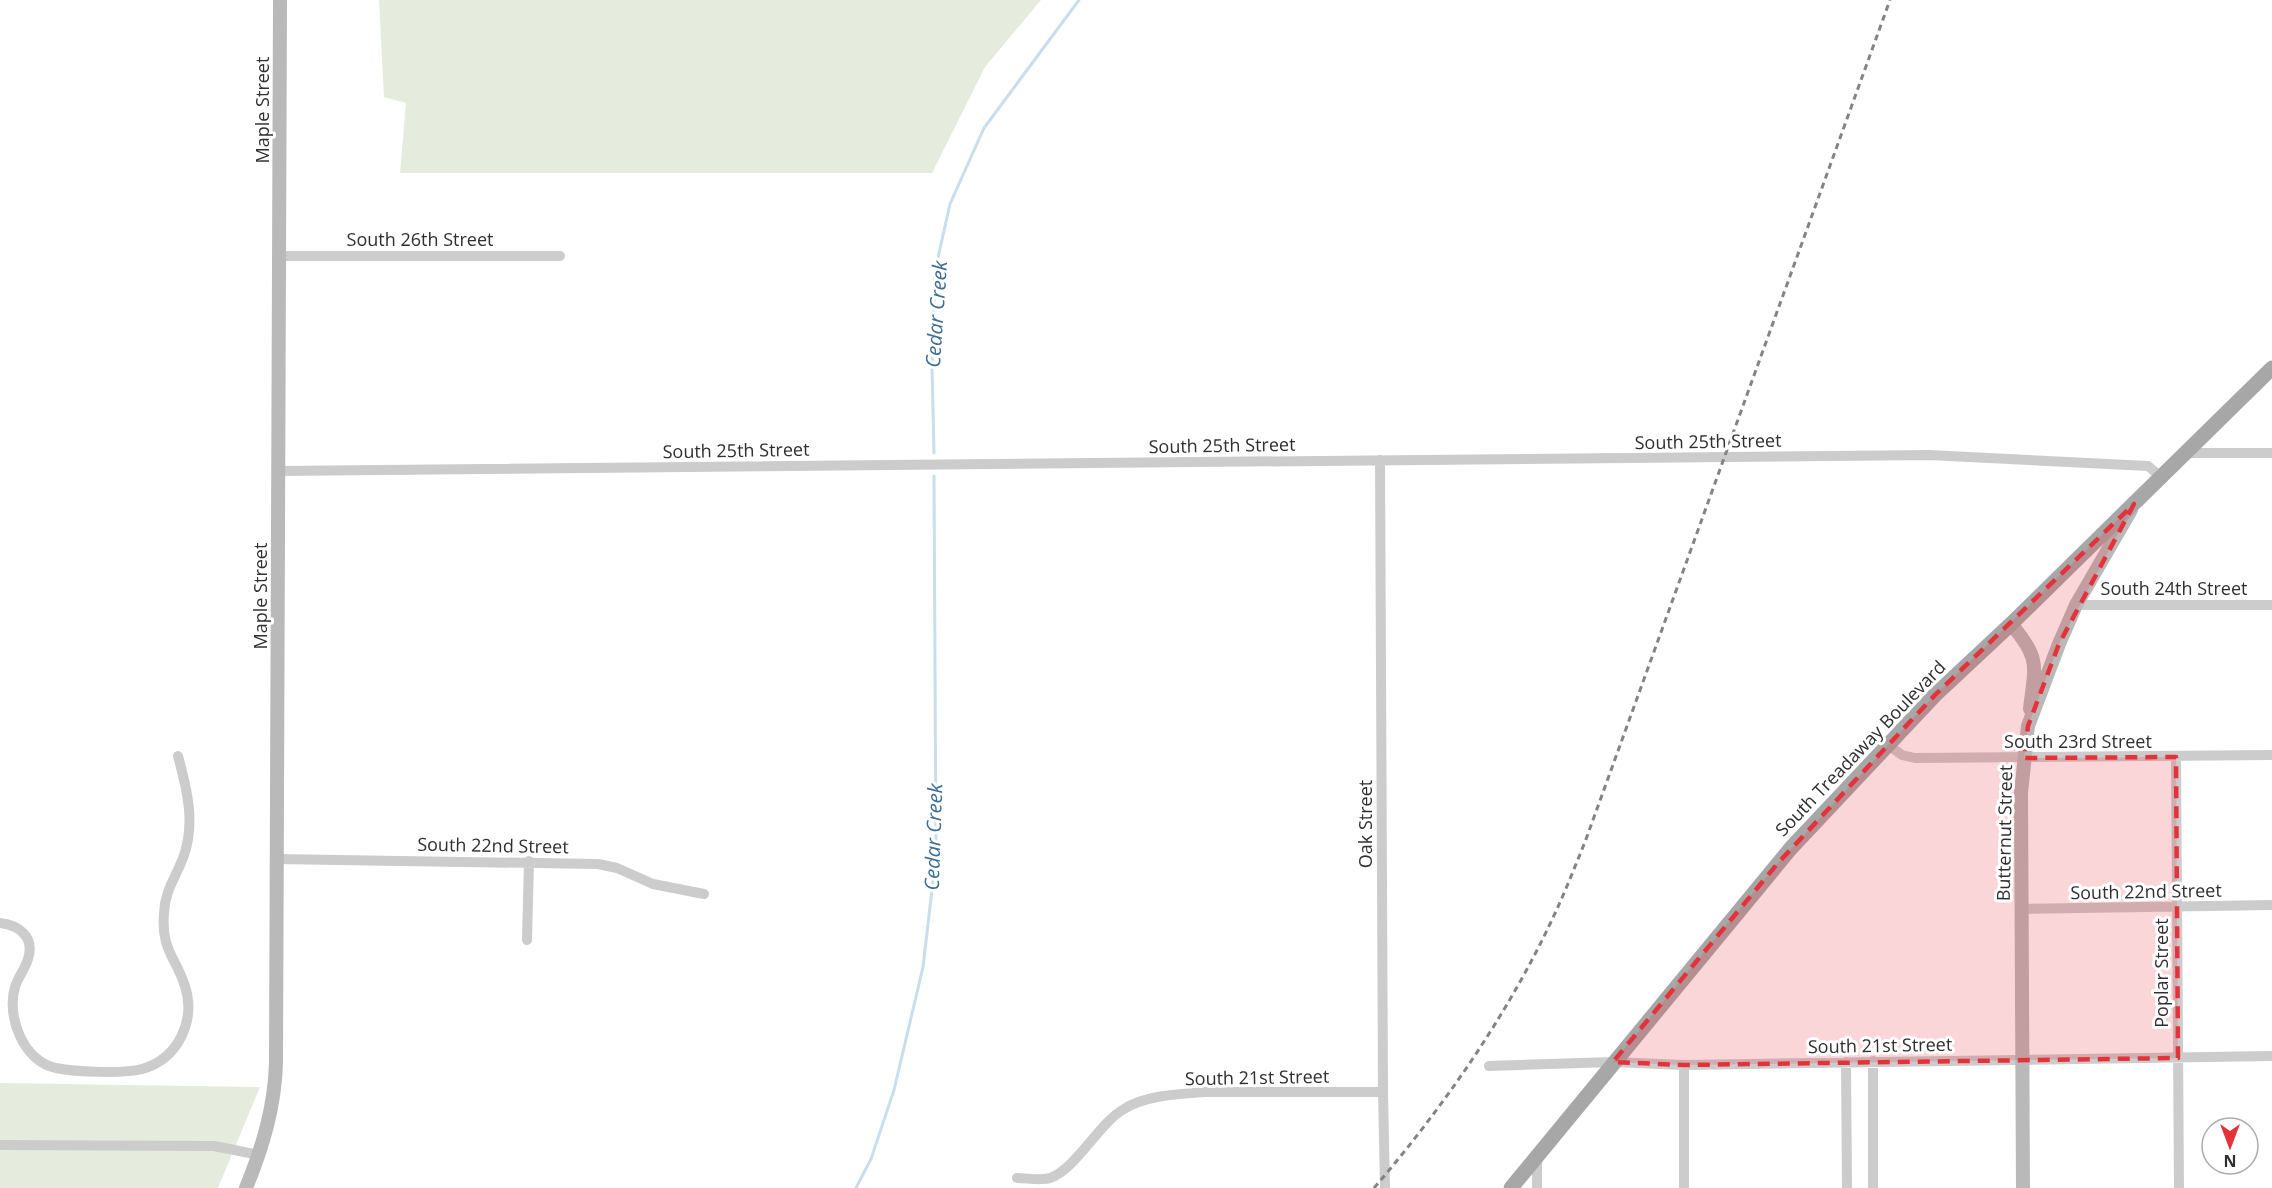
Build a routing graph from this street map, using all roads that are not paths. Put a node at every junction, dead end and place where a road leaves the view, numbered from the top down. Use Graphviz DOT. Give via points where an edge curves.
graph roads {
  1 [pos="280,0"];
  2 [pos="279,256"];
  3 [pos="561,256"];
  4 [pos="2272,368"];
  5 [pos="2184,453"];
  6 [pos="2272,453"];
  7 [pos="1380,460"];
  8 [pos="279,471"];
  9 [pos="2161,477"];
  10 [pos="2134,504"];
  11 [pos="2076,605"];
  12 [pos="2272,605"];
  13 [pos="2011,624"];
  14 [pos="2028,726"];
  15 [pos="1888,745"];
  16 [pos="2272,755"];
  17 [pos="178,756"];
  18 [pos="2176,757"];
  19 [pos="2024,759"];
  20 [pos="276,859"];
  21 [pos="529,861"];
  22 [pos="704,894"];
  23 [pos="2272,905"];
  24 [pos="2177,907"];
  25 [pos="2021,909"];
  26 [pos="0,922"];
  27 [pos="528,940"];
  28 [pos="2272,1056"];
  29 [pos="2178,1058"];
  30 [pos="2022,1059"];
  31 [pos="1873,1061"];
  32 [pos="1613,1062"];
  33 [pos="1846,1062"];
  34 [pos="1684,1065"];
  35 [pos="1489,1066"];
  36 [pos="1383,1092"];
  37 [pos="0,1144"];
  38 [pos="259,1155"];
  39 [pos="1537,1157"];
  40 [pos="1017,1178"];
  41 [pos="246,1188"];
  42 [pos="1385,1188"];
  43 [pos="1511,1188"];
  44 [pos="1537,1188"];
  45 [pos="1684,1188"];
  46 [pos="1847,1188"];
  47 [pos="1873,1188"];
  48 [pos="2023,1188"];
  49 [pos="2179,1188"];
  1 -- 2 [label="main road, Maple Street"];
  2 -- 3 [label="street, South 26th Street"];
  2 -- 8 [label="main road, Maple Street"];
  4 -- 5 [label="main road, South Treadaway Boulevard"];
  5 -- 6 [label="street"];
  5 -- 9 [label="main road, South Treadaway Boulevard"];
  7 -- 8 [label="street, South 25th Street"];
  7 -- 9 [label="street, South 25th Street" via="1929,455 2148,465"];
  7 -- 36 [label="street, Oak Street"];
  8 -- 20 [label="main road, Maple Street"];
  9 -- 10 [label="main road, South Treadaway Boulevard"];
  10 -- 11 [label="main road, Butternut Street"];
  10 -- 13 [label="main road, South Treadaway Boulevard"];
  11 -- 12 [label="street, South 24th Street"];
  11 -- 14 [label="main road, Butternut Street"];
  13 -- 14 [label="main road" via="2032,653"];
  13 -- 15 [label="main road, South Treadaway Boulevard"];
  14 -- 19 [label="main road, Butternut Street"];
  15 -- 19 [label="street, South 23rd Street" via="1915,758"];
  15 -- 32 [label="main road, South Treadaway Boulevard" via="1791,848"];
  16 -- 18 [label="street, South 23rd Street"];
  17 -- 26 [label="street" via="187,790 189,828 183,858 169,886 163,921 169,954 185,986 187,1018 182,1038 170,1053 155,1064 132,1071 69,1070 40,1062 23,1041 14,1014 15,988 30,946 19,927"];
  18 -- 19 [label="street, South 23rd Street"];
  18 -- 24 [label="street, Poplar Street"];
  19 -- 25 [label="main road, Butternut Street"];
  20 -- 21 [label="street, South 22nd Street"];
  20 -- 38 [label="main road, Maple Street" via="275,1087"];
  21 -- 22 [label="street, South 22nd Street" via="598,864 654,884"];
  21 -- 27 [label="street"];
  23 -- 24 [label="street, South 22nd Street"];
  24 -- 25 [label="street, South 22nd Street"];
  24 -- 29 [label="street, Poplar Street"];
  25 -- 30 [label="main road, Butternut Street"];
  28 -- 29 [label="street, South 21st Street"];
  29 -- 30 [label="street, South 21st Street"];
  29 -- 49 [label="street, Poplar Street"];
  30 -- 31 [label="street, South 21st Street"];
  30 -- 48 [label="main road, Butternut Street"];
  31 -- 33 [label="street, South 21st Street"];
  31 -- 47 [label="street"];
  32 -- 34 [label="street, South 21st Street"];
  32 -- 35 [label="street, South 21st Street"];
  32 -- 39 [label="main road, South Treadaway Boulevard"];
  33 -- 34 [label="street, South 21st Street"];
  33 -- 46 [label="street"];
  34 -- 45 [label="street"];
  36 -- 40 [label="street, South 21st Street" via="1205,1092 1147,1100 1124,1108 1068,1166 1050,1178"];
  36 -- 42 [label="street, Oak Street"];
  37 -- 38 [label="street" via="214,1146"];
  38 -- 41 [label="main road, Maple Street"];
  39 -- 43 [label="main road, South Treadaway Boulevard"];
  39 -- 44 [label="street"];
}
